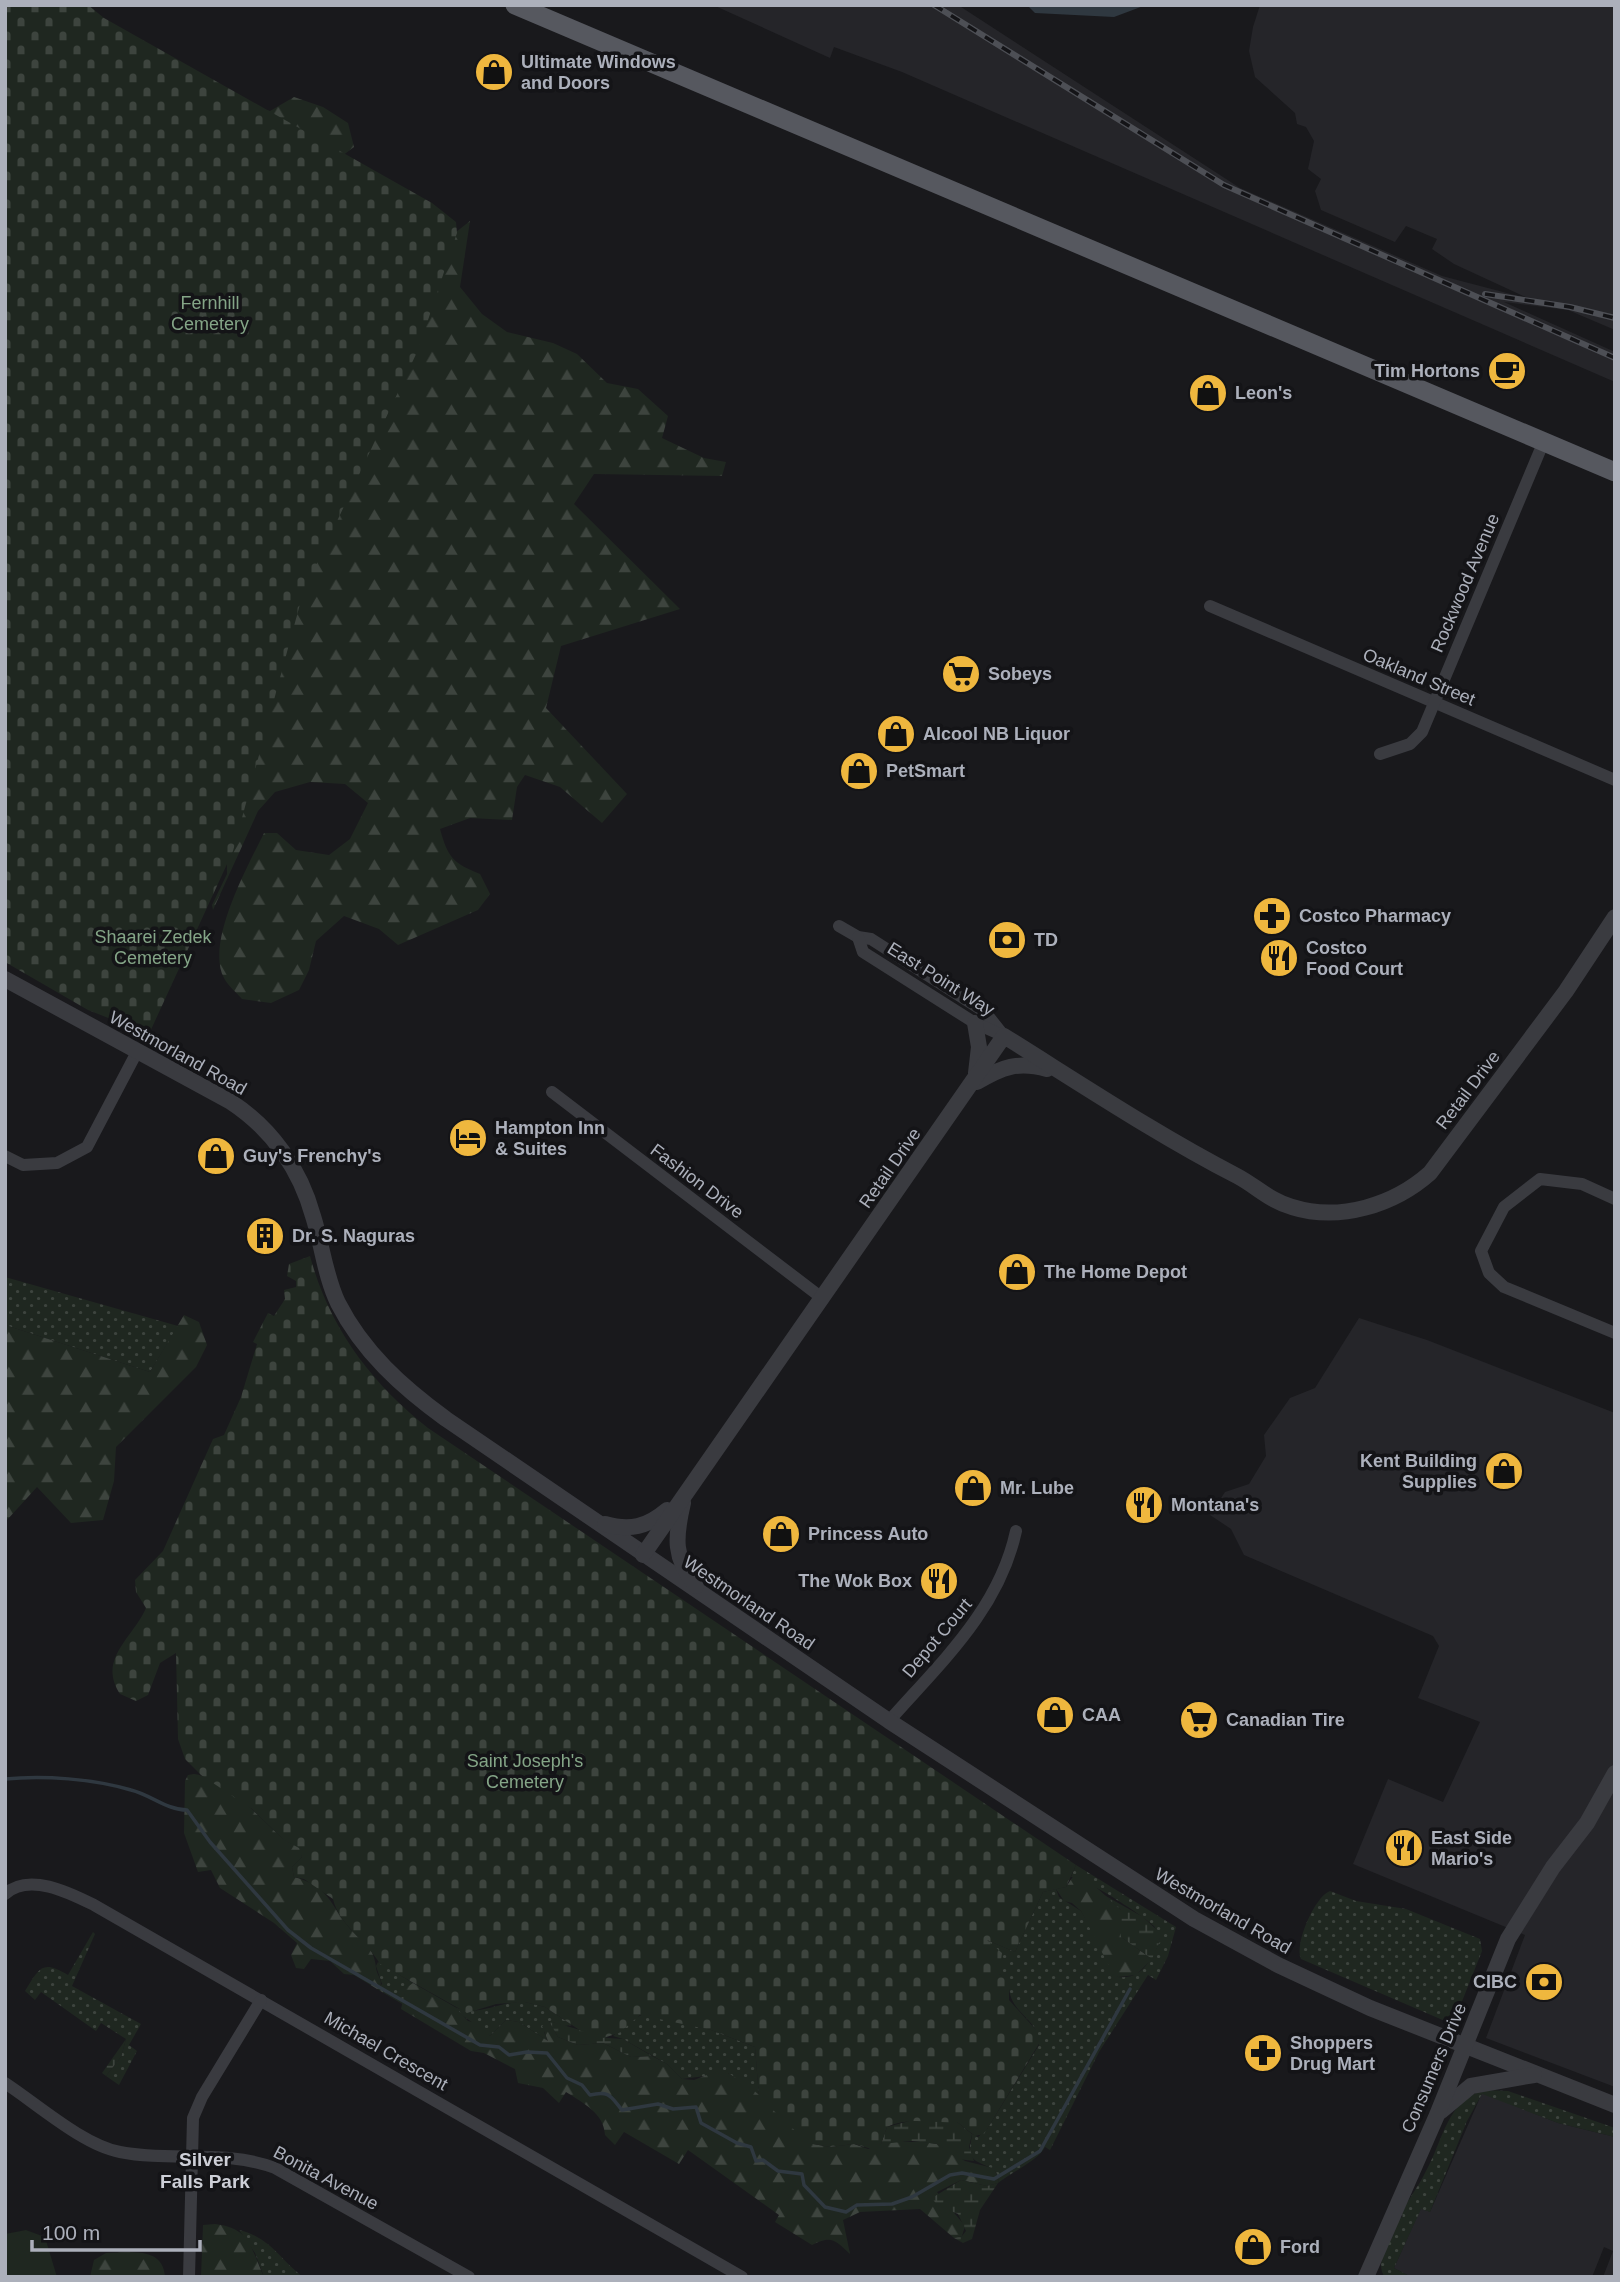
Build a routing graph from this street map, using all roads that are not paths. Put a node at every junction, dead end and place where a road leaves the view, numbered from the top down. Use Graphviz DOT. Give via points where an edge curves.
graph roads {
  1 [pos="515,5"];
  2 [pos="1544,441"];
  3 [pos="1615,472"];
  4 [pos="1210,606"];
  5 [pos="1434,702"];
  6 [pos="1380,754"];
  7 [pos="1615,780"];
  8 [pos="1615,917"];
  9 [pos="839,926"];
  10 [pos="858,937"];
  11 [pos="5,979"];
  12 [pos="975,1023"];
  13 [pos="1004,1036"];
  14 [pos="138,1051"];
  15 [pos="1062,1072"];
  16 [pos="971,1085"];
  17 [pos="552,1092"];
  18 [pos="5,1156"];
  19 [pos="1615,1199"];
  20 [pos="822,1298"];
  21 [pos="1615,1333"];
  22 [pos="685,1494"];
  23 [pos="592,1521"];
  24 [pos="1016,1531"];
  25 [pos="643,1555"];
  26 [pos="705,1597"];
  27 [pos="889,1721"];
  28 [pos="1615,1773"];
  29 [pos="5,1894"];
  30 [pos="261,2000"];
  31 [pos="1464,2047"];
  32 [pos="1535,2075"];
  33 [pos="5,2083"];
  34 [pos="1615,2105"];
  35 [pos="1437,2115"];
  36 [pos="192,2157"];
  37 [pos="189,2277"];
  38 [pos="469,2277"];
  39 [pos="742,2277"];
  40 [pos="1366,2277"];
  1 -- 2 [label="main road"];
  2 -- 3 [label="main road"];
  2 -- 5 [label="street, Rockwood Avenue"];
  4 -- 5 [label="street, Oakland Street"];
  5 -- 6 [label="street, Rockwood Avenue" via="1415,741"];
  5 -- 7 [label="street, Oakland Street"];
  8 -- 15 [label="street, Retail Drive" via="1566,991 1430,1173 1382,1204 1336,1211 1304,1208 1297,1200 1248,1182 1184,1148"];
  9 -- 10 [label="street, East Point Way"];
  10 -- 12 [label="street, East Point Way" via="863,951"];
  10 -- 13 [label="street, East Point Way" via="871,939 985,1012"];
  11 -- 14 [label="street, Westmorland Road"];
  12 -- 13 [label="street, East Point Way"];
  12 -- 16 [label="street" via="978,1069"];
  13 -- 15 [label="street, Retail Drive"];
  13 -- 16 [label="street, Retail Drive"];
  14 -- 18 [label="street" via="87,1147 57,1163 23,1165"];
  14 -- 23 [label="street, Westmorland Road" via="237,1105 282,1149 313,1215 337,1300 365,1348 417,1398"];
  15 -- 16 [label="street" via="1027,1063 1009,1065"];
  16 -- 20 [label="street, Retail Drive"];
  17 -- 20 [label="street, Fashion Drive"];
  19 -- 21 [label="street" via="1582,1184 1539,1179 1504,1207 1481,1251 1489,1273 1504,1287"];
  20 -- 22 [label="street, Retail Drive"];
  22 -- 23 [label="street" via="642,1527 627,1529"];
  22 -- 25 [label="street, Retail Drive"];
  22 -- 26 [label="street" via="676,1548 687,1574"];
  23 -- 25 [label="street, Westmorland Road"];
  24 -- 27 [label="street, Depot Court" via="1001,1582 980,1616"];
  25 -- 26 [label="street, Westmorland Road"];
  26 -- 27 [label="street, Westmorland Road"];
  27 -- 31 [label="street, Westmorland Road" via="1246,1949"];
  28 -- 31 [label="street, Consumers Drive" via="1587,1823 1518,1922"];
  29 -- 30 [label="street, Michael Crescent" via="34,1884 84,1900"];
  30 -- 36 [label="street" via="198,2106 192,2127"];
  30 -- 39 [label="street, Michael Crescent"];
  31 -- 32 [label="street, Westmorland Road"];
  31 -- 35 [label="street, Consumers Drive"];
  32 -- 34 [label="street, Westmorland Road"];
  32 -- 35 [label="street" via="1471,2086"];
  33 -- 36 [label="street, Bonita Avenue" via="111,2150"];
  35 -- 40 [label="street, Consumers Drive"];
  36 -- 37 [label="street"];
  36 -- 38 [label="street, Bonita Avenue" via="251,2161 275,2168"];
}
